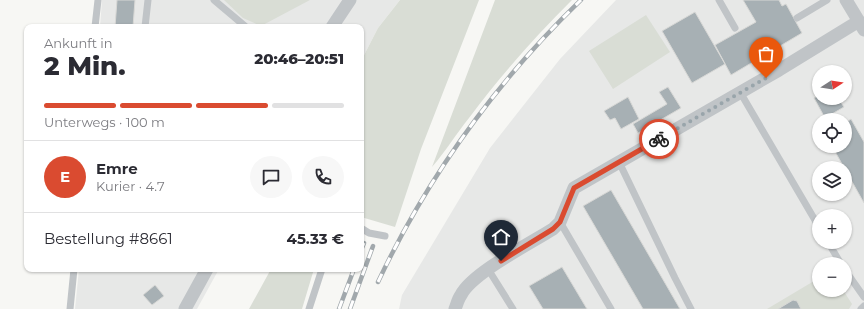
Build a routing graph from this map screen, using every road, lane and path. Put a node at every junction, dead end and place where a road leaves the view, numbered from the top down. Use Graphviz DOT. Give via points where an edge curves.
graph roads {
  1 [pos="98,0"];
  2 [pos="148,0"];
  3 [pos="214,0"];
  4 [pos="350,0"];
  5 [pos="720,0"];
  6 [pos="828,0"];
  7 [pos="846,0"];
  8 [pos="797,18"];
  9 [pos="95,24"];
  10 [pos="145,24"];
  11 [pos="242,24"];
  12 [pos="334,24"];
  13 [pos="861,26"];
  14 [pos="735,28"];
  15 [pos="740,92"];
  16 [pos="619,162"];
  17 [pos="812,215"];
  18 [pos="560,222"];
  19 [pos="364,230"];
  20 [pos="385,236"];
  21 [pos="488,269"];
  22 [pos="74,272"];
  23 [pos="205,272"];
  24 [pos="321,272"];
  25 [pos="852,280"];
  26 [pos="864,296"];
  27 [pos="864,306"];
  28 [pos="70,309"];
  29 [pos="185,309"];
  30 [pos="309,309"];
  31 [pos="455,309"];
  32 [pos="513,309"];
  33 [pos="611,309"];
  34 [pos="691,309"];
  35 [pos="861,309"];
  1 -- 9 [label="lane"];
  2 -- 10 [label="lane"];
  3 -- 11 [label="lane"];
  4 -- 12 [label="street"];
  5 -- 14 [label="lane"];
  6 -- 8 [label="lane"];
  7 -- 13 [label="street"];
  13 -- 15 [label="street"];
  15 -- 16 [label="street"];
  15 -- 17 [label="lane"];
  16 -- 18 [label="street" via="574,188"];
  16 -- 34 [label="lane"];
  18 -- 21 [label="street" via="553,229"];
  18 -- 33 [label="lane"];
  19 -- 20 [label="lane"];
  21 -- 31 [label="street" via="470,283 461,294"];
  21 -- 32 [label="lane"];
  22 -- 28 [label="lane"];
  23 -- 29 [label="street"];
  24 -- 30 [label="lane"];
  25 -- 26 [label="lane"];
  27 -- 35 [label="lane"];
}
